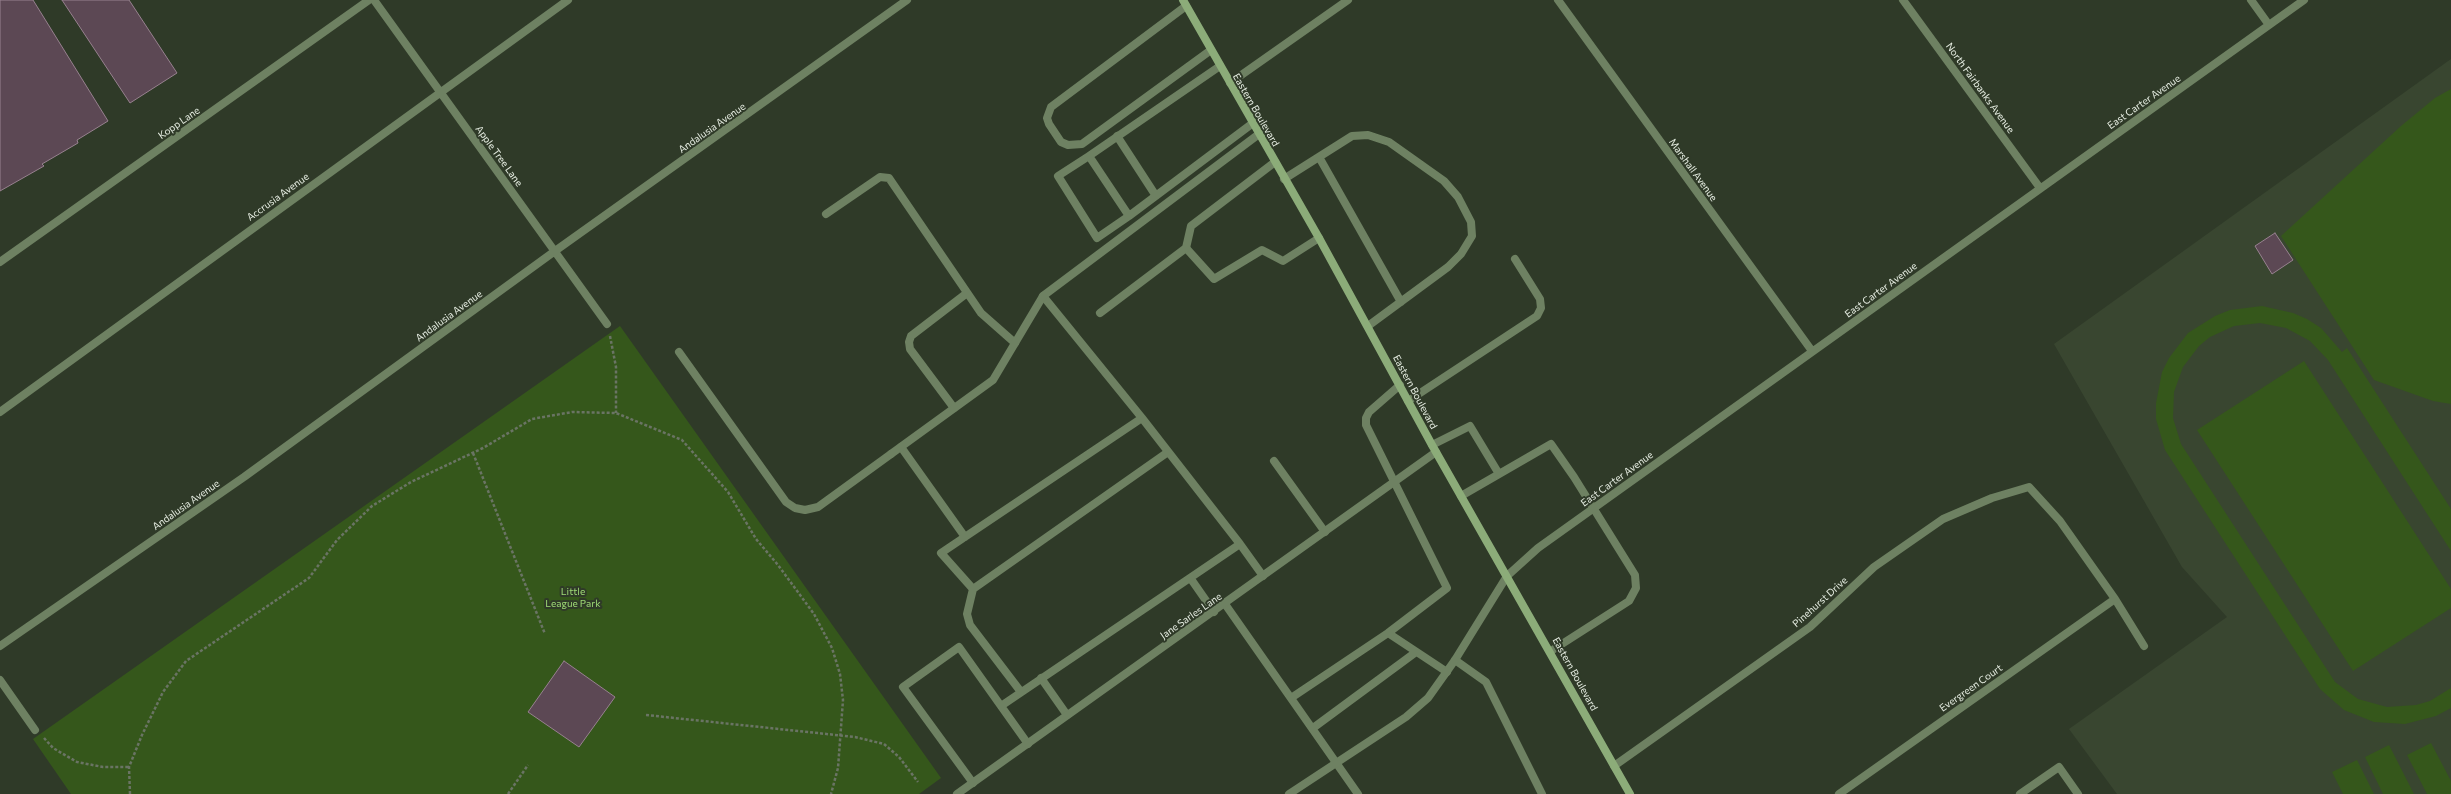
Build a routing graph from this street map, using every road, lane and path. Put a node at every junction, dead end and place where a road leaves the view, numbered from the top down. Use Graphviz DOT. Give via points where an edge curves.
graph roads {
  1 [pos="369,0"];
  2 [pos="374,0"];
  3 [pos="568,0"];
  4 [pos="907,0"];
  5 [pos="1348,0"];
  6 [pos="1558,0"];
  7 [pos="1903,0"];
  8 [pos="2251,0"];
  9 [pos="2304,0"];
  10 [pos="1185,3"];
  11 [pos="2269,25"];
  12 [pos="1211,50"];
  13 [pos="1220,66"];
  14 [pos="1230,83"];
  15 [pos="440,91"];
  16 [pos="1253,123"];
  17 [pos="1259,134"];
  18 [pos="1117,136"];
  19 [pos="1089,156"];
  20 [pos="1319,157"];
  21 [pos="1275,162"];
  22 [pos="1284,179"];
  23 [pos="2040,188"];
  24 [pos="1156,196"];
  25 [pos="826,214"];
  26 [pos="1129,216"];
  27 [pos="1319,238"];
  28 [pos="1186,248"];
  29 [pos="555,251"];
  30 [pos="1516,259"];
  31 [pos="0,262"];
  32 [pos="967,293"];
  33 [pos="1043,296"];
  34 [pos="1401,302"];
  35 [pos="1100,313"];
  36 [pos="607,324"];
  37 [pos="1368,326"];
  38 [pos="1015,343"];
  39 [pos="679,352"];
  40 [pos="1812,352"];
  41 [pos="1400,385"];
  42 [pos="1408,401"];
  43 [pos="954,408"];
  44 [pos="0,412"];
  45 [pos="616,413"];
  46 [pos="1142,418"];
  47 [pos="900,447"];
  48 [pos="1434,448"];
  49 [pos="1168,452"];
  50 [pos="473,453"];
  51 [pos="1274,461"];
  52 [pos="1499,474"];
  53 [pos="1393,482"];
  54 [pos="1461,496"];
  55 [pos="1592,508"];
  56 [pos="1325,532"];
  57 [pos="965,537"];
  58 [pos="1240,544"];
  59 [pos="1263,576"];
  60 [pos="1507,576"];
  61 [pos="1191,579"];
  62 [pos="973,589"];
  63 [pos="2115,599"];
  64 [pos="1226,604"];
  65 [pos="1214,612"];
  66 [pos="1388,633"];
  67 [pos="545,634"];
  68 [pos="0,646"];
  69 [pos="2144,646"];
  70 [pos="1551,651"];
  71 [pos="1416,652"];
  72 [pos="1455,660"];
  73 [pos="1447,672"];
  74 [pos="1041,678"];
  75 [pos="0,680"];
  76 [pos="1021,692"];
  77 [pos="1291,698"];
  78 [pos="1001,706"];
  79 [pos="646,714"];
  80 [pos="1067,715"];
  81 [pos="1313,728"];
  82 [pos="35,730"];
  83 [pos="841,737"];
  84 [pos="1028,744"];
  85 [pos="1336,763"];
  86 [pos="528,765"];
  87 [pos="1614,766"];
  88 [pos="129,767"];
  89 [pos="918,782"];
  90 [pos="972,782"];
  91 [pos="130,794"];
  92 [pos="508,794"];
  93 [pos="831,794"];
  94 [pos="957,794"];
  95 [pos="1289,794"];
  96 [pos="1358,794"];
  97 [pos="1542,794"];
  98 [pos="1630,794"];
  99 [pos="1839,794"];
  100 [pos="2020,794"];
  101 [pos="2078,794"];
  1 -- 31 [label="street, Kopp Lane"];
  2 -- 15 [label="street, Apple Tree Lane"];
  3 -- 15 [label="street, Accrusia Avenue"];
  4 -- 29 [label="street, Andalusia Avenue"];
  5 -- 14 [label="street"];
  6 -- 40 [label="street, Marshall Avenue"];
  7 -- 23 [label="street, North Fairbanks Avenue"];
  8 -- 11 [label="street"];
  9 -- 11 [label="street, East Carter Avenue"];
  10 -- 12 [label="main road, Eastern Boulevard"];
  10 -- 12 [label="street" via="1051,107 1047,118 1049,124 1061,142 1068,146 1082,144"];
  11 -- 23 [label="street, East Carter Avenue"];
  12 -- 13 [label="main road, Eastern Boulevard"];
  13 -- 14 [label="main road, Eastern Boulevard"];
  13 -- 18 [label="street"];
  14 -- 16 [label="main road, Eastern Boulevard"];
  15 -- 29 [label="street, Apple Tree Lane"];
  15 -- 44 [label="street, Accrusia Avenue"];
  16 -- 17 [label="main road, Eastern Boulevard"];
  16 -- 24 [label="street"];
  17 -- 21 [label="main road, Eastern Boulevard"];
  17 -- 33 [label="street"];
  18 -- 19 [label="street"];
  18 -- 24 [label="street"];
  19 -- 26 [label="street"];
  19 -- 26 [label="street" via="1058,176 1097,238"];
  20 -- 22 [label="street"];
  20 -- 34 [label="street"];
  20 -- 34 [label="street" via="1352,136 1368,135 1389,142 1444,181 1458,197 1471,222 1472,236 1461,254 1448,267"];
  21 -- 22 [label="main road, Eastern Boulevard"];
  21 -- 28 [label="street" via="1191,226"];
  22 -- 27 [label="main road, Eastern Boulevard"];
  23 -- 40 [label="street, East Carter Avenue"];
  24 -- 26 [label="street"];
  25 -- 32 [label="street" via="880,177 889,178"];
  27 -- 28 [label="street" via="1282,261 1262,250 1214,278"];
  27 -- 37 [label="main road, Eastern Boulevard"];
  28 -- 35 [label="street"];
  29 -- 36 [label="street, Apple Tree Lane"];
  29 -- 68 [label="street, Andalusia Avenue" via="244,477"];
  30 -- 42 [label="street" via="1540,299 1541,308 1537,316"];
  32 -- 38 [label="street" via="981,313"];
  32 -- 43 [label="street" via="911,336 909,342 910,349"];
  33 -- 38 [label="street"];
  33 -- 46 [label="street"];
  34 -- 37 [label="street"];
  36 -- 45 [label="path" via="616,367"];
  37 -- 41 [label="main road, Eastern Boulevard"];
  38 -- 43 [label="street" via="992,380"];
  39 -- 47 [label="street" via="786,502 795,508 805,510 818,507"];
  40 -- 55 [label="street, East Carter Avenue"];
  41 -- 42 [label="main road, Eastern Boulevard"];
  41 -- 53 [label="street" via="1369,412 1366,418 1366,425"];
  42 -- 48 [label="main road, Eastern Boulevard"];
  43 -- 47 [label="street"];
  45 -- 50 [label="path" via="572,412 532,419"];
  45 -- 83 [label="path" via="682,440 728,492 756,538 814,614 832,648 840,674 843,700"];
  46 -- 49 [label="street"];
  46 -- 57 [label="street"];
  47 -- 57 [label="street"];
  48 -- 52 [label="street, Jane Sarles Lane" via="1470,426"];
  48 -- 53 [label="street, Jane Sarles Lane"];
  48 -- 54 [label="main road, Eastern Boulevard"];
  49 -- 58 [label="street"];
  49 -- 62 [label="street"];
  50 -- 67 [label="path"];
  50 -- 88 [label="path" via="411,482 372,506 337,540 309,578 186,660 163,692"];
  51 -- 56 [label="street"];
  52 -- 54 [label="street"];
  52 -- 55 [label="street" via="1551,444"];
  53 -- 56 [label="street, Jane Sarles Lane"];
  53 -- 66 [label="street" via="1447,588"];
  54 -- 60 [label="main road, Eastern Boulevard"];
  55 -- 60 [label="street, East Carter Avenue" via="1538,548"];
  55 -- 70 [label="street" via="1635,575 1636,588 1629,601"];
  56 -- 59 [label="street, Jane Sarles Lane"];
  57 -- 62 [label="street" via="942,553"];
  58 -- 59 [label="street"];
  58 -- 61 [label="street"];
  59 -- 64 [label="street, Jane Sarles Lane"];
  60 -- 70 [label="main road, Eastern Boulevard"];
  60 -- 72 [label="street, East Carter Avenue"];
  61 -- 65 [label="street"];
  61 -- 74 [label="street"];
  62 -- 76 [label="street" via="966,614 970,625"];
  63 -- 69 [label="street"];
  63 -- 87 [label="street, Pinehurst Drive" via="2060,521 2029,487 1992,498 1943,519 1874,567 1810,627"];
  63 -- 99 [label="street, Evergreen Court"];
  64 -- 65 [label="street, Jane Sarles Lane"];
  64 -- 77 [label="street"];
  65 -- 80 [label="street, Jane Sarles Lane"];
  66 -- 71 [label="street"];
  66 -- 77 [label="street"];
  70 -- 87 [label="main road, Eastern Boulevard"];
  71 -- 73 [label="street"];
  71 -- 81 [label="street"];
  72 -- 73 [label="street, East Carter Avenue"];
  72 -- 97 [label="street" via="1486,682"];
  73 -- 85 [label="street, East Carter Avenue" via="1428,698 1406,717"];
  74 -- 76 [label="street"];
  74 -- 80 [label="street"];
  75 -- 82 [label="street"];
  76 -- 78 [label="street"];
  77 -- 81 [label="street"];
  78 -- 84 [label="street"];
  78 -- 90 [label="street" via="959,647 903,687"];
  79 -- 83 [label="path"];
  80 -- 84 [label="street, Jane Sarles Lane"];
  81 -- 85 [label="street"];
  82 -- 88 [label="path" via="53,748 77,762 103,767"];
  83 -- 89 [label="path" via="855,737 884,744 899,757"];
  83 -- 93 [label="path" via="838,768"];
  84 -- 90 [label="street, Jane Sarles Lane"];
  85 -- 95 [label="street, East Carter Avenue"];
  85 -- 96 [label="street"];
  86 -- 92 [label="path"];
  87 -- 98 [label="main road, Eastern Boulevard"];
  88 -- 91 [label="path"];
  90 -- 94 [label="street, Jane Sarles Lane"];
  100 -- 101 [label="street" via="2059,767"];
}
